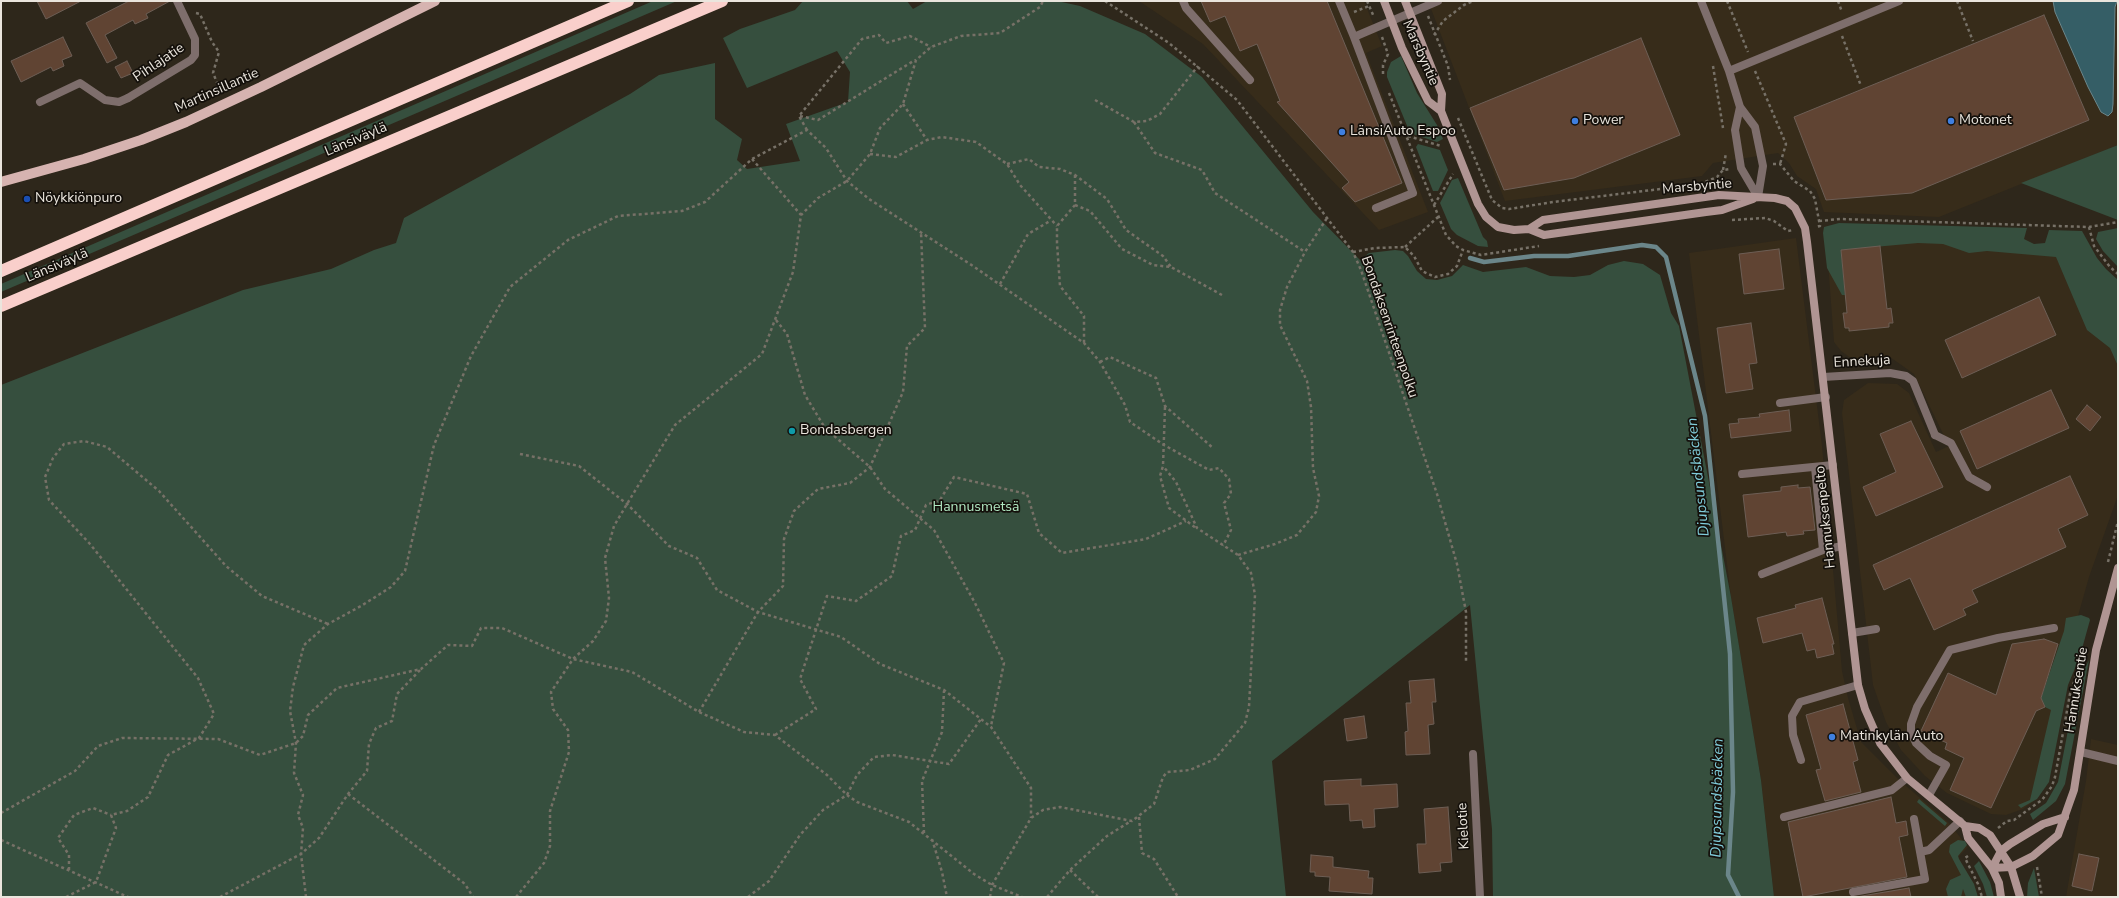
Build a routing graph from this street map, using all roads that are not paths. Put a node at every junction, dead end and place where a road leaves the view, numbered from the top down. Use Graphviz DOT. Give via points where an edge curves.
graph roads {
  1 [pos="177,1"];
  2 [pos="436,1"];
  3 [pos="628,1"];
  4 [pos="722,1"];
  5 [pos="1183,1"];
  6 [pos="1339,1"];
  7 [pos="1384,1"];
  8 [pos="1405,1"];
  9 [pos="1438,1"];
  10 [pos="1702,1"];
  11 [pos="1899,1"];
  12 [pos="1410,13"];
  13 [pos="1391,21"];
  14 [pos="1354,37"];
  15 [pos="1729,71"];
  16 [pos="1250,80"];
  17 [pos="40,102"];
  18 [pos="1740,107"];
  19 [pos="1441,111"];
  20 [pos="1,182"];
  21 [pos="1758,197"];
  22 [pos="1376,208"];
  23 [pos="1529,229"];
  24 [pos="1,271"];
  25 [pos="1,306"];
  26 [pos="1823,377"];
  27 [pos="1826,397"];
  28 [pos="1780,403"];
  29 [pos="1834,465"];
  30 [pos="1815,467"];
  31 [pos="1742,474"];
  32 [pos="1987,487"];
  33 [pos="1842,546"];
  34 [pos="1823,550"];
  35 [pos="2118,568"];
  36 [pos="1762,574"];
  37 [pos="2054,628"];
  38 [pos="1876,629"];
  39 [pos="1852,633"];
  40 [pos="1858,685"];
  41 [pos="2081,752"];
  42 [pos="1473,754"];
  43 [pos="1801,760"];
  44 [pos="2118,760"];
  45 [pos="1907,778"];
  46 [pos="1929,795"];
  47 [pos="1784,817"];
  48 [pos="2065,817"];
  49 [pos="1914,819"];
  50 [pos="1963,823"];
  51 [pos="2000,851"];
  52 [pos="1920,852"];
  53 [pos="2011,867"];
  54 [pos="1992,868"];
  55 [pos="1853,892"];
  56 [pos="1480,897"];
  57 [pos="2001,897"];
  58 [pos="2020,897"];
  1 -- 17 [label="street, Pihlajatie" via="195,39 195,55 190,60 118,102 105,100 80,83"];
  2 -- 20 [label="main road, Martinsillantie" via="186,122 91,156"];
  3 -- 24 [label="highway, Länsiväylä"];
  4 -- 25 [label="highway, Länsiväylä"];
  5 -- 16 [label="street" via="1186,8"];
  6 -- 14 [label="street"];
  7 -- 13 [label="main road, Marsbyntie"];
  8 -- 12 [label="main road, Marsbyntie"];
  9 -- 12 [label="street"];
  10 -- 15 [label="street"];
  11 -- 15 [label="street"];
  12 -- 13 [label="street"];
  12 -- 19 [label="main road, Marsbyntie" via="1442,94"];
  13 -- 14 [label="street"];
  13 -- 19 [label="main road, Marsbyntie" via="1428,101"];
  14 -- 22 [label="street" via="1413,193"];
  15 -- 18 [label="street"];
  18 -- 21 [label="street" via="1735,130 1741,168"];
  18 -- 21 [label="street" via="1755,127 1763,166"];
  19 -- 23 [label="main road, Marsbyntie" via="1478,204 1486,217 1498,227"];
  21 -- 23 [label="main road, Marsbyntie" via="1719,195 1543,220"];
  21 -- 23 [label="main road, Marsbyntie" via="1722,210 1544,235"];
  21 -- 26 [label="main road, Hannuksenpelto" via="1787,201 1795,208 1805,228"];
  26 -- 27 [label="main road, Hannuksenpelto"];
  26 -- 32 [label="street, Ennekuja" via="1890,373 1906,376 1913,382 1936,435 1951,443 1969,478"];
  27 -- 28 [label="street"];
  27 -- 29 [label="main road, Hannuksenpelto"];
  29 -- 30 [label="street"];
  29 -- 33 [label="main road, Hannuksenpelto"];
  30 -- 31 [label="street"];
  30 -- 34 [label="street"];
  33 -- 34 [label="street"];
  33 -- 39 [label="main road, Hannuksenpelto"];
  34 -- 36 [label="street"];
  35 -- 41 [label="main road, Hannuksentie" via="2096,650"];
  37 -- 46 [label="street" via="1950,650 1917,707 1911,724 1911,732 1916,743 1930,756 1946,765"];
  38 -- 39 [label="street"];
  39 -- 40 [label="main road, Hannuksenpelto"];
  40 -- 43 [label="street" via="1800,702 1792,716 1793,735"];
  40 -- 45 [label="main road, Hannuksenpelto" via="1874,732"];
  41 -- 44 [label="street"];
  41 -- 48 [label="main road, Hannuksentie" via="2074,790"];
  42 -- 56 [label="street, Kielotie"];
  45 -- 46 [label="main road, Hannuksenpelto"];
  45 -- 47 [label="street" via="1892,790"];
  46 -- 50 [label="main road, Hannuksenpelto"];
  48 -- 51 [label="main road" via="2038,827"];
  48 -- 53 [label="main road, Hannuksentie" via="2058,835 2052,841 2033,856"];
  49 -- 52 [label="street"];
  50 -- 51 [label="main road, Hannuksenpelto" via="1990,835"];
  50 -- 52 [label="street" via="1930,850"];
  50 -- 54 [label="main road, Hannuksenpelto" via="1968,838"];
  51 -- 53 [label="main road, Hannuksenpelto"];
  51 -- 54 [label="main road"];
  52 -- 55 [label="street" via="1925,879"];
  53 -- 54 [label="main road, Hannuksentie"];
  53 -- 58 [label="main road, Hannuksenpelto"];
  54 -- 57 [label="main road, Hannuksenpelto" via="1999,883"];
}
